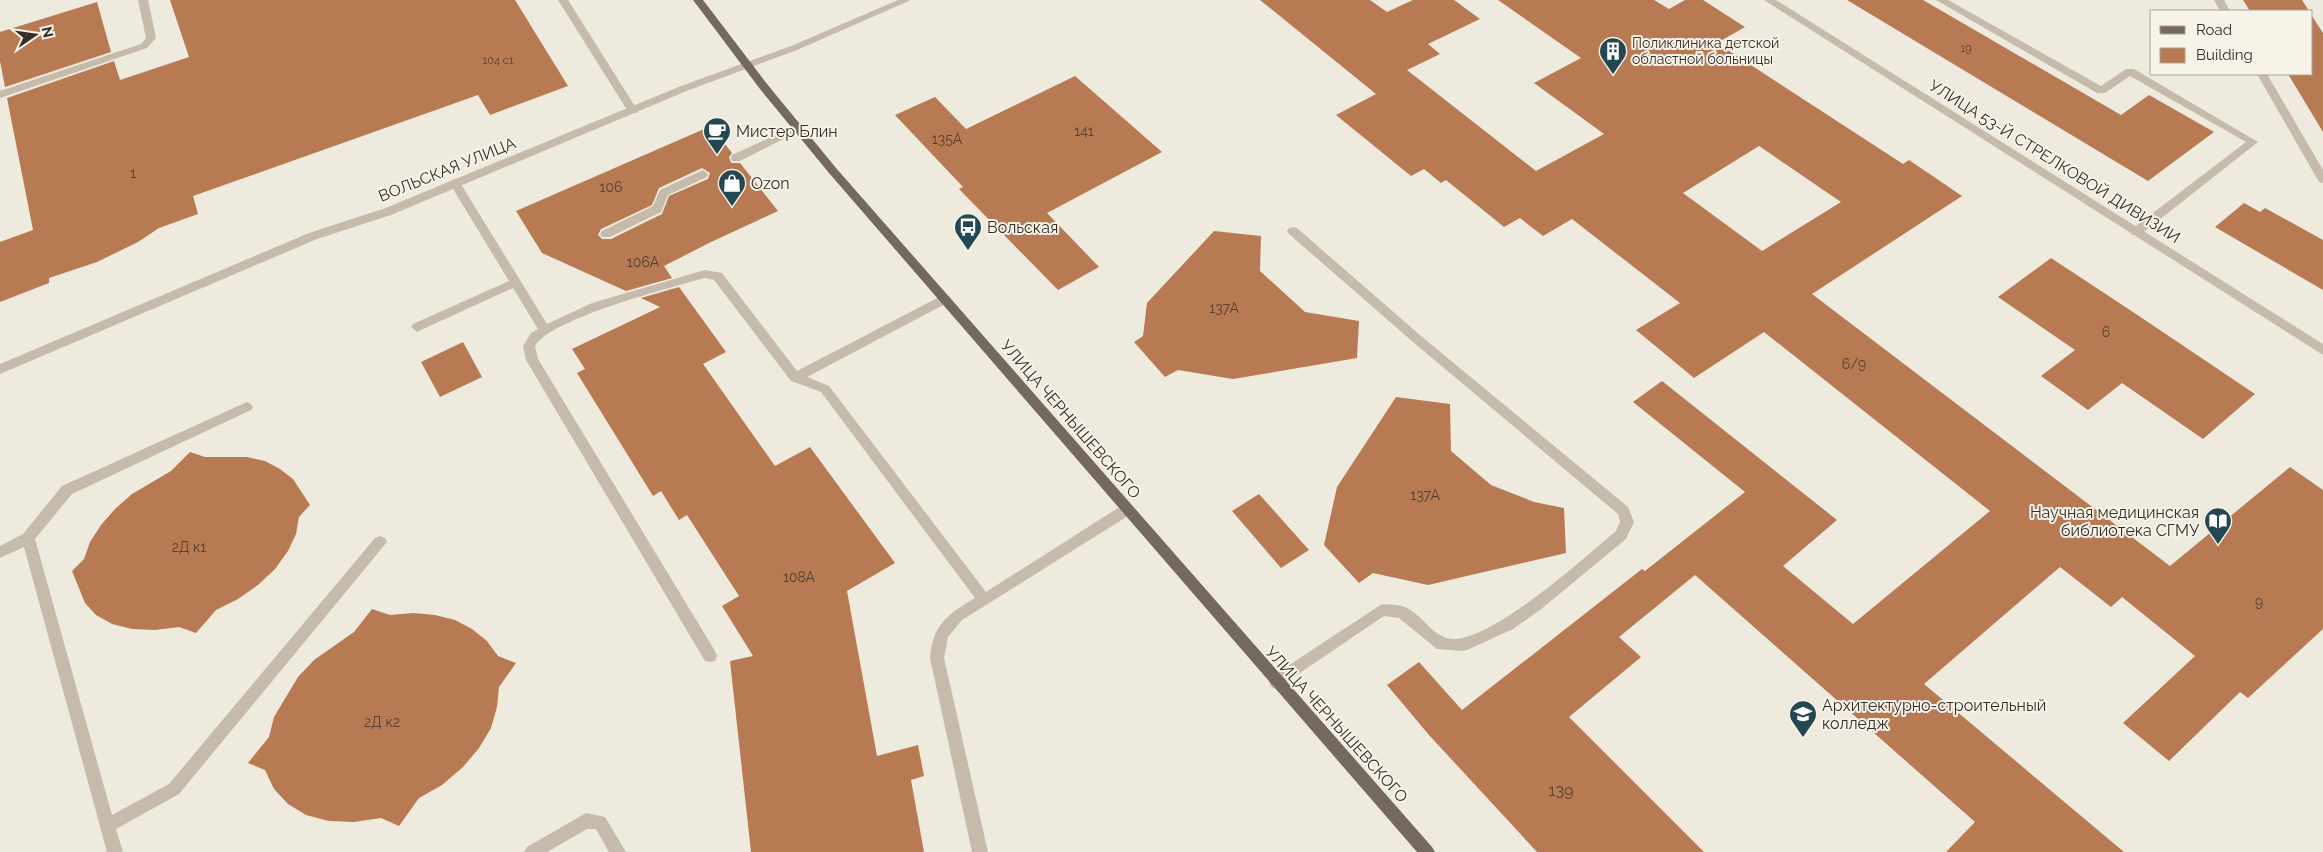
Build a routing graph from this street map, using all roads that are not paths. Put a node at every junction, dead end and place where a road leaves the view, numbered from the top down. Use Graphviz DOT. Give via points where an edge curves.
graph roads {
  1 [pos="143,0"];
  2 [pos="563,0"];
  3 [pos="698,0"];
  4 [pos="906,0"];
  5 [pos="1769,0"];
  6 [pos="1940,0"];
  7 [pos="747,66"];
  8 [pos="2263,75"];
  9 [pos="0,95"];
  10 [pos="633,111"];
  11 [pos="797,128"];
  12 [pos="736,158"];
  13 [pos="703,174"];
  14 [pos="2323,179"];
  15 [pos="455,184"];
  16 [pos="1292,231"];
  17 [pos="2136,232"];
  18 [pos="606,234"];
  19 [pos="516,282"];
  20 [pos="944,299"];
  21 [pos="417,327"];
  22 [pos="545,330"];
  23 [pos="2323,350"];
  24 [pos="0,369"];
  25 [pos="795,378"];
  26 [pos="247,407"];
  27 [pos="1126,510"];
  28 [pos="28,538"];
  29 [pos="380,542"];
  30 [pos="0,552"];
  31 [pos="984,600"];
  32 [pos="710,656"];
  33 [pos="1276,682"];
  34 [pos="107,826"];
  35 [pos="114,852"];
  36 [pos="532,852"];
  37 [pos="618,852"];
  38 [pos="980,852"];
  39 [pos="1427,852"];
  1 -- 9 [label="street" via="151,38 144,46"];
  2 -- 10 [label="street"];
  3 -- 7 [label="main road, УЛИЦА ЧЕРНЫШЕВСКОГО"];
  4 -- 7 [label="street, ВОЛЬСКАЯ УЛИЦА"];
  5 -- 17 [label="street, УЛИЦА 53-Й СТРЕЛКОВОЙ ДИВИЗИИ"];
  6 -- 17 [label="street" via="2101,91 2130,71 2252,142"];
  7 -- 10 [label="street, ВОЛЬСКАЯ УЛИЦА"];
  7 -- 11 [label="main road, УЛИЦА ЧЕРНЫШЕВСКОГО"];
  8 -- 14 [label="street"];
  10 -- 15 [label="street, ВОЛЬСКАЯ УЛИЦА"];
  11 -- 12 [label="street"];
  11 -- 20 [label="main road, УЛИЦА ЧЕРНЫШЕВСКОГО"];
  13 -- 18 [label="street" via="664,193 657,209"];
  15 -- 19 [label="street"];
  15 -- 24 [label="street, ВОЛЬСКАЯ УЛИЦА" via="386,212 313,236"];
  16 -- 33 [label="street" via="1623,511 1627,522 1621,536 1508,625 1462,645 1442,644 1402,612 1382,610"];
  17 -- 23 [label="street, УЛИЦА 53-Й СТРЕЛКОВОЙ ДИВИЗИИ"];
  19 -- 21 [label="street"];
  19 -- 22 [label="street"];
  20 -- 25 [label="street"];
  20 -- 27 [label="main road, УЛИЦА ЧЕРНЫШЕВСКОГО"];
  22 -- 25 [label="street" via="596,306 705,274 718,276"];
  22 -- 32 [label="street" via="535,336 529,346 532,360"];
  25 -- 31 [label="street" via="825,389"];
  26 -- 28 [label="street" via="67,490"];
  27 -- 31 [label="street"];
  27 -- 33 [label="main road, УЛИЦА ЧЕРНЫШЕВСКОГО"];
  28 -- 30 [label="street"];
  28 -- 34 [label="street"];
  29 -- 34 [label="street" via="174,789"];
  31 -- 38 [label="street" via="945,625 938,641 938,658"];
  33 -- 39 [label="main road, УЛИЦА ЧЕРНЫШЕВСКОГО"];
  34 -- 35 [label="street"];
  36 -- 37 [label="street" via="586,821 600,822"];
}
